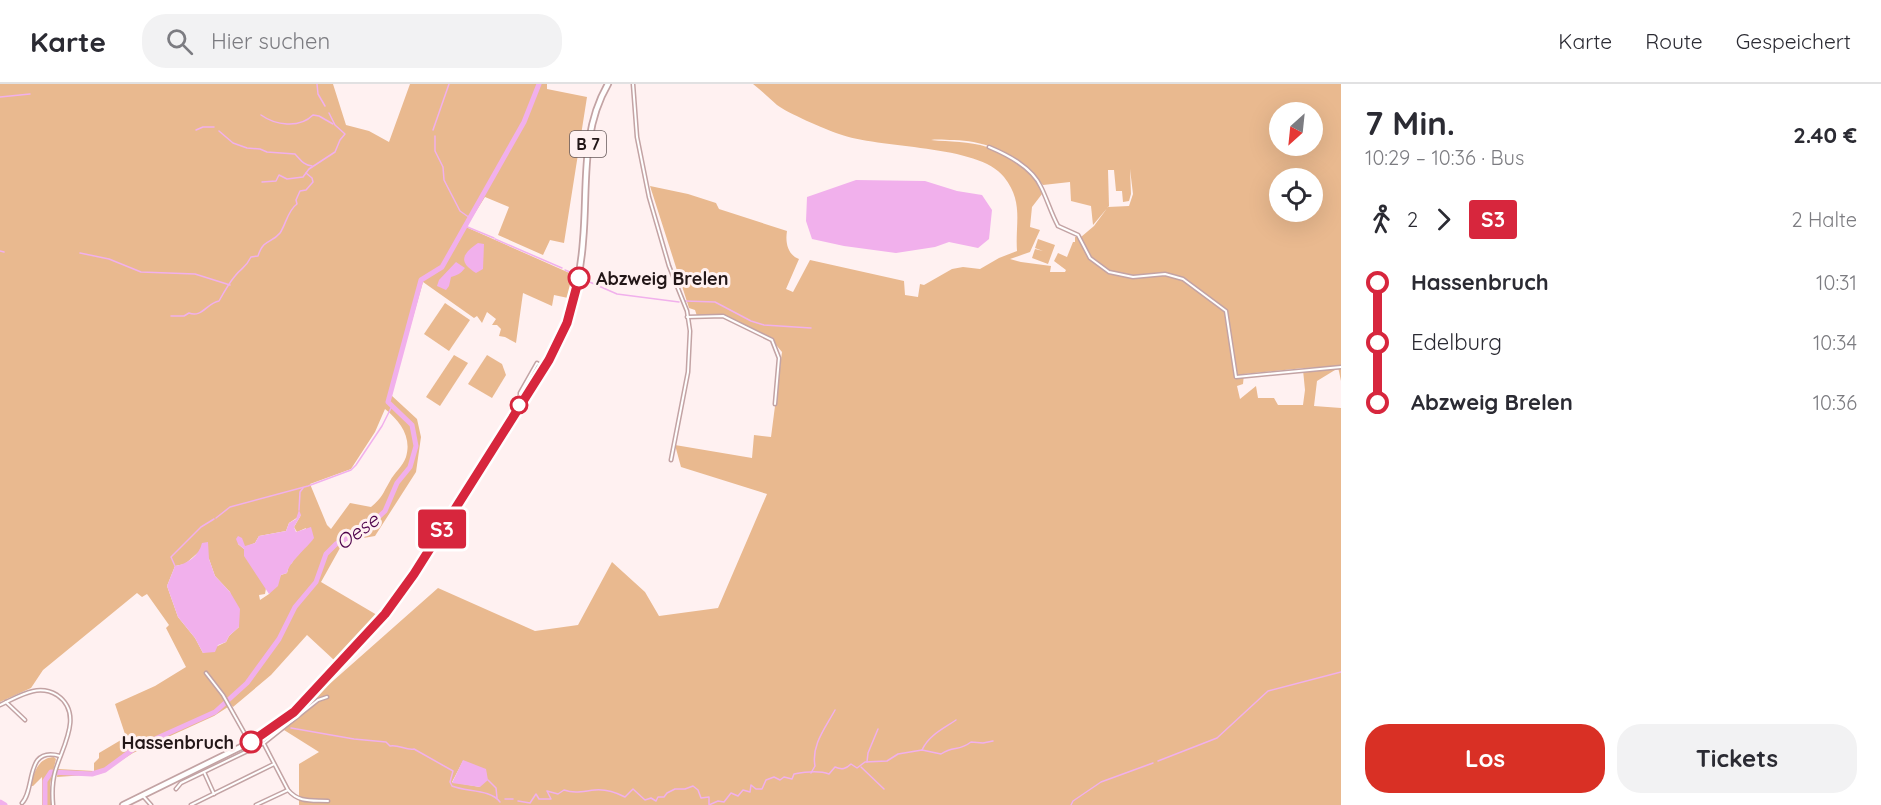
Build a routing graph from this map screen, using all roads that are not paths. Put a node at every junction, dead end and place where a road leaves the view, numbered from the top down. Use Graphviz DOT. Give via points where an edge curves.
graph roads {
  1 [pos="608,84"];
  2 [pos="633,84"];
  3 [pos="989,147"];
  4 [pos="687,317"];
  5 [pos="1341,367"];
  6 [pos="544,368"];
  7 [pos="522,400"];
  8 [pos="775,404"];
  9 [pos="672,460"];
  10 [pos="206,674"];
  11 [pos="327,698"];
  12 [pos="6,702"];
  13 [pos="0,705"];
  14 [pos="25,720"];
  15 [pos="250,742"];
  16 [pos="264,743"];
  17 [pos="60,756"];
  18 [pos="274,764"];
  19 [pos="204,772"];
  20 [pos="176,789"];
  21 [pos="288,790"];
  22 [pos="214,794"];
  23 [pos="142,795"];
  24 [pos="328,801"];
  25 [pos="22,803"];
  26 [pos="53,805"];
  27 [pos="123,805"];
  28 [pos="151,805"];
  29 [pos="191,805"];
  30 [pos="256,805"];
  1 -- 6 [label="main road, B 7" via="596,111 587,152 584,239 577,287 567,323"];
  2 -- 4 [label="street" via="637,137 649,197"];
  3 -- 5 [label="street" via="1013,159 1035,178 1058,226 1078,236 1094,263 1127,276 1165,274 1183,279 1226,311 1236,377"];
  4 -- 8 [label="street" via="723,316 772,340 779,358"];
  4 -- 9 [label="street" via="690,356"];
  6 -- 7 [label="main road, B 7"];
  6 -- 7 [label="street" via="537,363 520,393"];
  7 -- 15 [label="main road, B 7" via="385,614 294,712"];
  10 -- 15 [label="street"];
  11 -- 16 [label="street" via="318,700"];
  12 -- 13 [label="street"];
  12 -- 14 [label="street"];
  12 -- 17 [label="street" via="37,690 55,694 63,701 71,725"];
  15 -- 23 [label="main road, B 7"];
  16 -- 18 [label="street"];
  16 -- 19 [label="street"];
  17 -- 25 [label="street" via="52,754 39,759"];
  17 -- 26 [label="street" via="52,789"];
  18 -- 21 [label="street"];
  18 -- 22 [label="street"];
  19 -- 20 [label="street"];
  19 -- 22 [label="street"];
  21 -- 24 [label="street" via="299,800"];
  21 -- 30 [label="street"];
  22 -- 29 [label="street"];
  23 -- 27 [label="main road, B 7"];
  23 -- 28 [label="street"];
}
